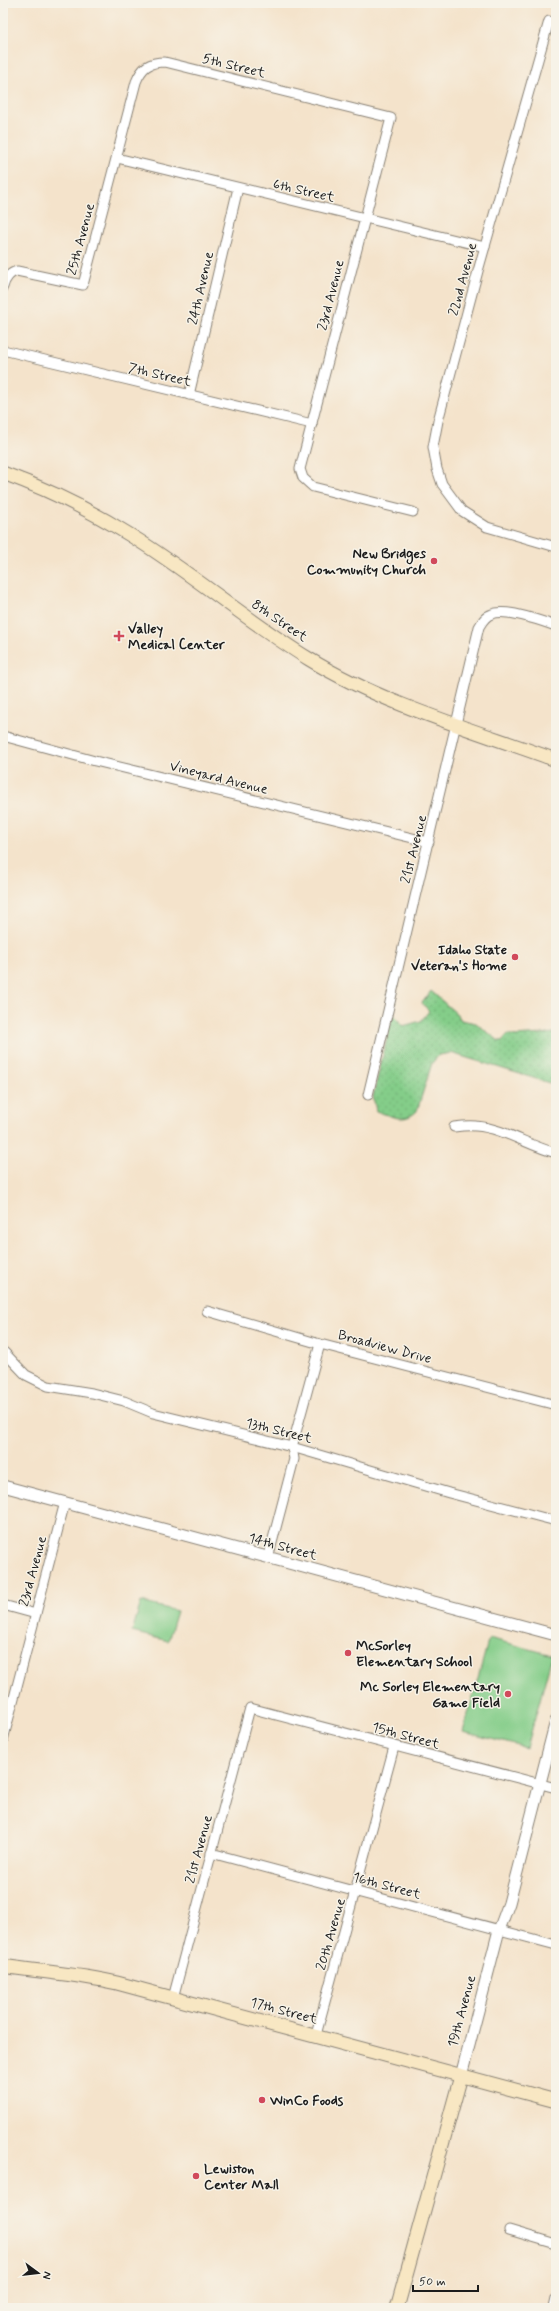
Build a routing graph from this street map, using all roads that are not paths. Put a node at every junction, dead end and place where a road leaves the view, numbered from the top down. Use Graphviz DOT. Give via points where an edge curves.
graph roads {
  1 [pos="549,21"];
  2 [pos="391,118"];
  3 [pos="122,138"];
  4 [pos="117,158"];
  5 [pos="238,188"];
  6 [pos="364,218"];
  7 [pos="485,247"];
  8 [pos="3,287"];
  9 [pos="3,350"];
  10 [pos="189,395"];
  11 [pos="312,424"];
  12 [pos="3,473"];
  13 [pos="413,512"];
  14 [pos="556,547"];
  15 [pos="556,626"];
  16 [pos="457,724"];
  17 [pos="3,736"];
  18 [pos="556,760"];
  19 [pos="429,842"];
  20 [pos="368,1095"];
  21 [pos="454,1127"];
  22 [pos="556,1153"];
  23 [pos="207,1311"];
  24 [pos="320,1344"];
  25 [pos="4,1352"];
  26 [pos="556,1405"];
  27 [pos="292,1447"];
  28 [pos="3,1486"];
  29 [pos="65,1502"];
  30 [pos="556,1521"];
  31 [pos="268,1558"];
  32 [pos="3,1605"];
  33 [pos="36,1614"];
  34 [pos="556,1635"];
  35 [pos="250,1708"];
  36 [pos="556,1721"];
  37 [pos="3,1740"];
  38 [pos="394,1747"];
  39 [pos="540,1784"];
  40 [pos="556,1788"];
  41 [pos="211,1853"];
  42 [pos="357,1891"];
  43 [pos="499,1930"];
  44 [pos="556,1945"];
  45 [pos="3,1966"];
  46 [pos="172,1998"];
  47 [pos="316,2036"];
  48 [pos="461,2076"];
  49 [pos="555,2101"];
  50 [pos="509,2230"];
  51 [pos="556,2244"];
  52 [pos="556,2299"];
  53 [pos="397,2308"];
  54 [pos="554,2308"];
  1 -- 7 [label="street, 22nd Avenue"];
  2 -- 3 [label="street, 5th Street" via="159,62 146,65 139,74"];
  2 -- 6 [label="street, 23rd Avenue"];
  3 -- 4 [label="street, 25th Avenue"];
  4 -- 5 [label="street, 6th Street"];
  4 -- 8 [label="street, 25th Avenue" via="83,285 17,271 11,272"];
  5 -- 6 [label="street, 6th Street"];
  5 -- 10 [label="street, 24th Avenue"];
  6 -- 7 [label="street, 6th Street"];
  6 -- 11 [label="street, 23rd Avenue"];
  7 -- 14 [label="street, 22nd Avenue" via="438,421 433,447 437,469 442,484 453,500 472,519 487,527"];
  9 -- 10 [label="street, 7th Street"];
  10 -- 11 [label="street, 7th Street"];
  11 -- 13 [label="street, 23rd Avenue" via="300,469 303,478 313,487"];
  12 -- 16 [label="main road, 8th Street" via="43,489 117,527 266,631 338,676 387,699"];
  15 -- 16 [label="street, 21st Avenue" via="499,612 483,620 479,627"];
  16 -- 18 [label="main road, 8th Street"];
  16 -- 19 [label="street, 21st Avenue"];
  17 -- 19 [label="street, Vineyard Avenue" via="102,763"];
  19 -- 20 [label="street, 21st Avenue"];
  21 -- 22 [label="street" via="487,1128"];
  23 -- 24 [label="street, Broadview Drive"];
  24 -- 26 [label="street, Broadview Drive"];
  24 -- 27 [label="street"];
  25 -- 27 [label="street, 13th Street" via="26,1376 48,1386 92,1393 124,1401 153,1413"];
  27 -- 30 [label="street, 13th Street"];
  27 -- 31 [label="street" via="294,1459"];
  28 -- 29 [label="street, 14th Street"];
  29 -- 31 [label="street, 14th Street"];
  29 -- 33 [label="street, 23rd Avenue"];
  31 -- 34 [label="street, 14th Street"];
  32 -- 33 [label="street"];
  33 -- 37 [label="street, 23rd Avenue"];
  35 -- 38 [label="street, 15th Street"];
  35 -- 41 [label="street, 21st Avenue"];
  36 -- 39 [label="street, 19th Avenue"];
  38 -- 39 [label="street, 15th Street"];
  38 -- 42 [label="street, 20th Avenue"];
  39 -- 40 [label="street, 15th Street"];
  39 -- 43 [label="street, 19th Avenue" via="509,1903"];
  41 -- 42 [label="street, 16th Street"];
  41 -- 46 [label="street, 21st Avenue"];
  42 -- 43 [label="street, 16th Street"];
  42 -- 47 [label="street, 20th Avenue"];
  43 -- 44 [label="street, 16th Street"];
  43 -- 48 [label="street, 19th Avenue"];
  45 -- 46 [label="main road, 17th Street" via="86,1976"];
  46 -- 47 [label="main road, 17th Street"];
  47 -- 48 [label="main road, 17th Street"];
  48 -- 49 [label="main road, 17th Street"];
  48 -- 53 [label="main road, 19th Avenue"];
  50 -- 51 [label="street"];
  52 -- 54 [label="street"];
}
